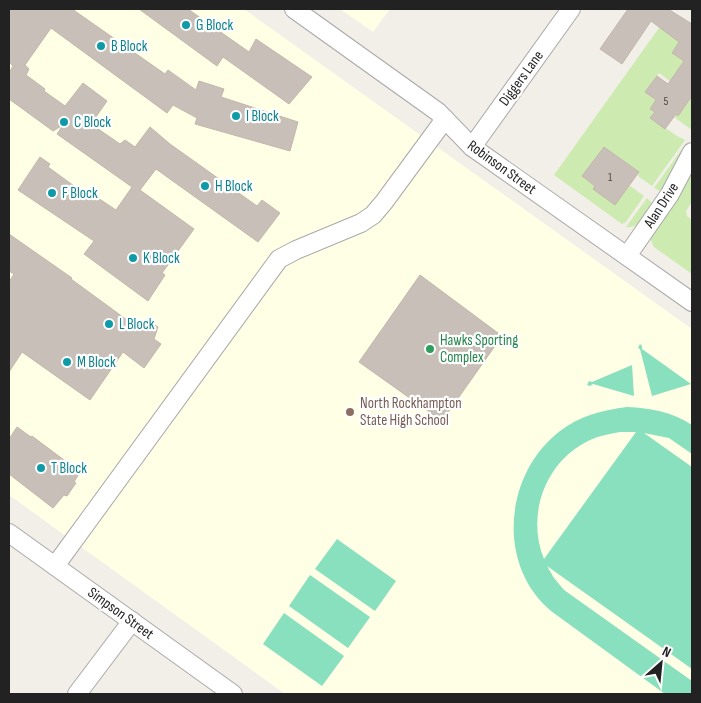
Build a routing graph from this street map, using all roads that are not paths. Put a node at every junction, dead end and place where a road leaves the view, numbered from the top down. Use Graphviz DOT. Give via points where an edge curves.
graph roads {
  1 [pos="294,9"];
  2 [pos="571,9"];
  3 [pos="445,119"];
  4 [pos="472,147"];
  5 [pos="692,152"];
  6 [pos="627,256"];
  7 [pos="692,302"];
  8 [pos="9,533"];
  9 [pos="55,566"];
  10 [pos="132,621"];
  11 [pos="77,694"];
  12 [pos="233,694"];
  1 -- 3 [label="street, Robinson Street"];
  2 -- 4 [label="street, Diggers Lane"];
  3 -- 4 [label="street, Robinson Street"];
  3 -- 9 [label="street" via="373,216 279,259"];
  4 -- 6 [label="street, Robinson Street"];
  5 -- 6 [label="street, Alan Drive" via="670,194"];
  6 -- 7 [label="street, Robinson Street"];
  8 -- 9 [label="street, Simpson Street"];
  9 -- 10 [label="street, Simpson Street"];
  10 -- 11 [label="street"];
  10 -- 12 [label="street, Simpson Street"];
}
